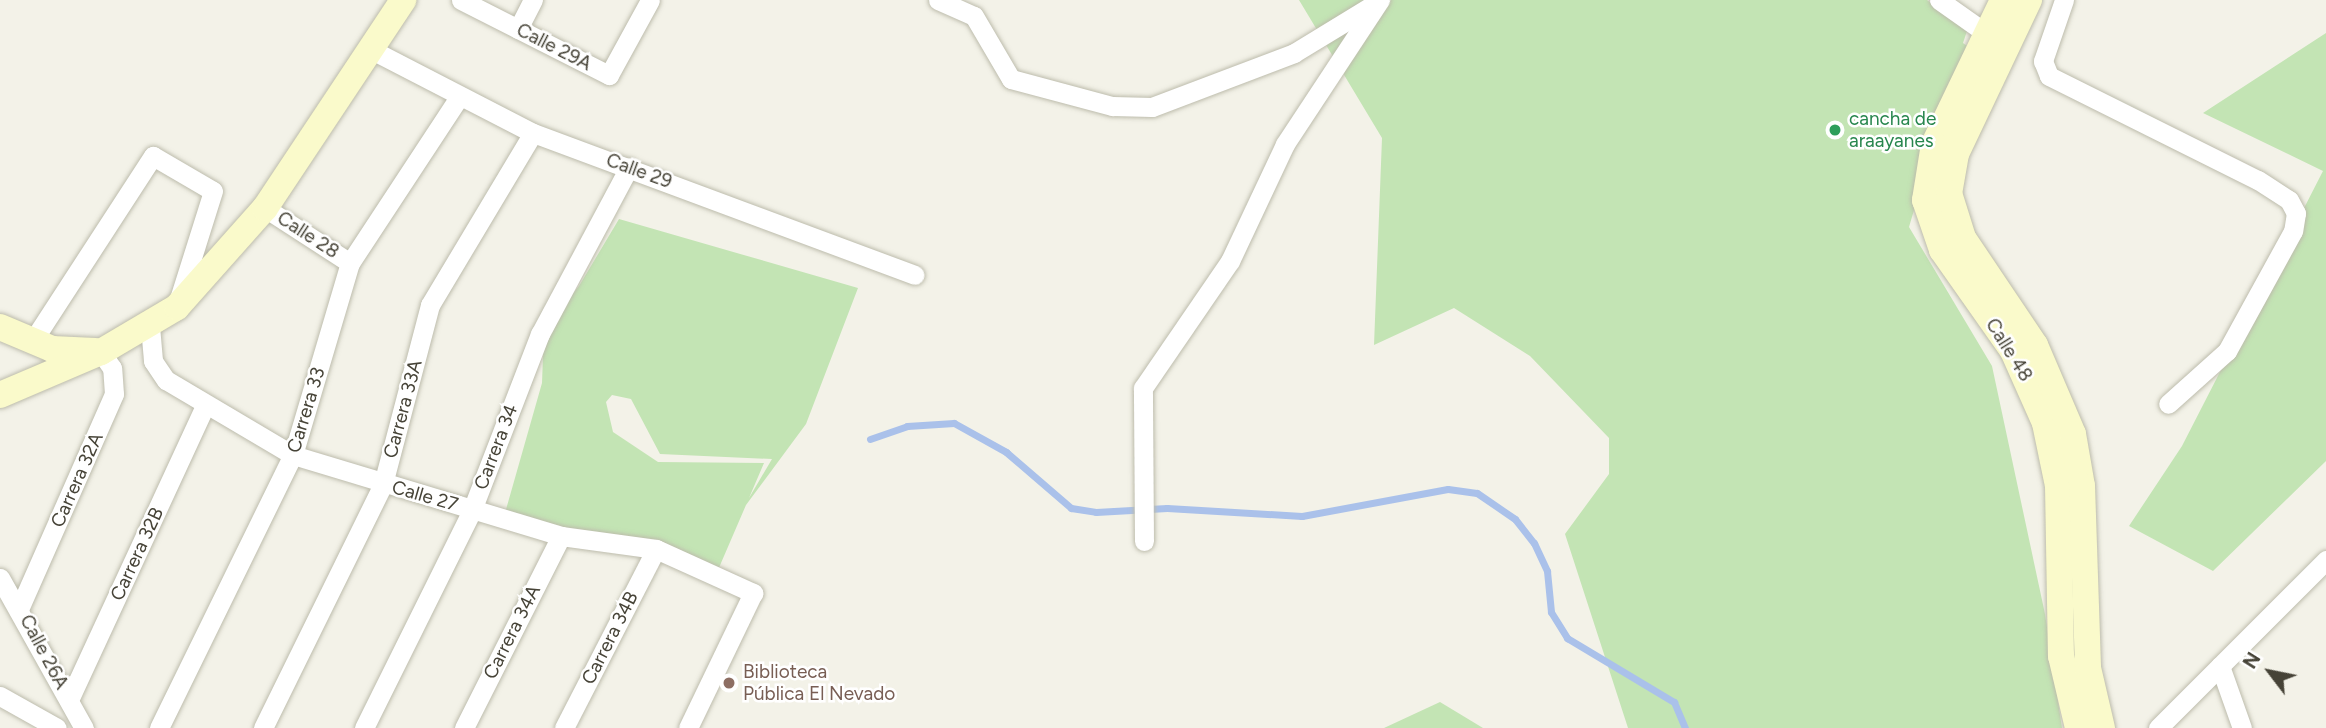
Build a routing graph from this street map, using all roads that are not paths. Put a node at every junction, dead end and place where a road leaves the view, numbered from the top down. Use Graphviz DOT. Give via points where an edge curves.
graph roads {
  1 [pos="403,0"];
  2 [pos="461,0"];
  3 [pos="533,0"];
  4 [pos="650,0"];
  5 [pos="938,0"];
  6 [pos="1379,0"];
  7 [pos="1939,0"];
  8 [pos="2003,0"];
  9 [pos="2029,0"];
  10 [pos="2063,0"];
  11 [pos="518,29"];
  12 [pos="1987,34"];
  13 [pos="372,50"];
  14 [pos="459,97"];
  15 [pos="533,133"];
  16 [pos="629,167"];
  17 [pos="265,208"];
  18 [pos="350,263"];
  19 [pos="914,275"];
  20 [pos="177,307"];
  21 [pos="150,326"];
  22 [pos="0,327"];
  23 [pos="32,342"];
  24 [pos="101,352"];
  25 [pos="4,398"];
  26 [pos="2168,404"];
  27 [pos="204,408"];
  28 [pos="293,455"];
  29 [pos="383,484"];
  30 [pos="472,510"];
  31 [pos="561,536"];
  32 [pos="1144,541"];
  33 [pos="656,549"];
  34 [pos="2326,560"];
  35 [pos="0,578"];
  36 [pos="20,607"];
  37 [pos="2220,666"];
  38 [pos="0,696"];
  39 [pos="69,700"];
  40 [pos="56,728"];
  41 [pos="84,728"];
  42 [pos="159,728"];
  43 [pos="263,728"];
  44 [pos="364,728"];
  45 [pos="464,728"];
  46 [pos="564,728"];
  47 [pos="688,728"];
  48 [pos="2078,728"];
  49 [pos="2102,728"];
  50 [pos="2158,728"];
  51 [pos="2242,728"];
  1 -- 13 [label="main road"];
  2 -- 11 [label="street, Calle 29A"];
  3 -- 11 [label="street"];
  4 -- 11 [label="street, Calle 29A" via="609,75"];
  5 -- 6 [label="street" via="974,16 1011,79 1112,106 1152,107 1294,53"];
  6 -- 32 [label="street" via="1284,144 1230,261 1143,388"];
  7 -- 12 [label="street"];
  8 -- 12 [label="main road, Calle 48"];
  9 -- 49 [label="main road, Calle 48" via="1956,154 1950,193 1963,238 2035,345 2073,434 2082,486 2087,659"];
  10 -- 26 [label="street" via="2043,61 2049,76 2258,180 2289,200 2297,213 2293,231 2227,351"];
  12 -- 48 [label="main road, Calle 48" via="1934,144 1925,200 1942,250 2017,358 2045,423 2058,486 2061,656"];
  13 -- 14 [label="street, Calle 29"];
  13 -- 17 [label="main road"];
  14 -- 15 [label="street, Calle 29"];
  14 -- 18 [label="street, Carrera 33"];
  15 -- 16 [label="street, Calle 29"];
  15 -- 29 [label="street, Carrera 33A" via="430,305"];
  16 -- 19 [label="street, Calle 29"];
  16 -- 30 [label="street, Carrera 34" via="540,334"];
  17 -- 18 [label="street, Calle 28"];
  17 -- 20 [label="main road"];
  18 -- 28 [label="street, Carrera 33"];
  20 -- 21 [label="main road"];
  20 -- 23 [label="street" via="213,191 153,156"];
  21 -- 24 [label="main road"];
  21 -- 27 [label="street, Calle 27" via="157,370"];
  22 -- 23 [label="main road"];
  23 -- 24 [label="main road"];
  24 -- 25 [label="main road"];
  24 -- 36 [label="street, Carrera 32A" via="112,368 114,394"];
  27 -- 28 [label="street, Calle 27"];
  27 -- 39 [label="street, Carrera 32B"];
  28 -- 29 [label="street, Calle 27"];
  28 -- 42 [label="street, Carrera 33"];
  29 -- 30 [label="street, Calle 27"];
  29 -- 43 [label="street, Carrera 33A"];
  30 -- 31 [label="street, Calle 27"];
  30 -- 44 [label="street, Carrera 34"];
  31 -- 33 [label="street, Calle 27"];
  31 -- 45 [label="street, Carrera 34A"];
  33 -- 46 [label="street, Carrera 34B"];
  33 -- 47 [label="street, Calle 27" via="753,593"];
  34 -- 37 [label="street"];
  35 -- 36 [label="street, Calle 26A"];
  36 -- 39 [label="street, Calle 26A"];
  37 -- 50 [label="street"];
  37 -- 51 [label="street"];
  38 -- 40 [label="street"];
  39 -- 41 [label="street, Calle 26A"];
}
